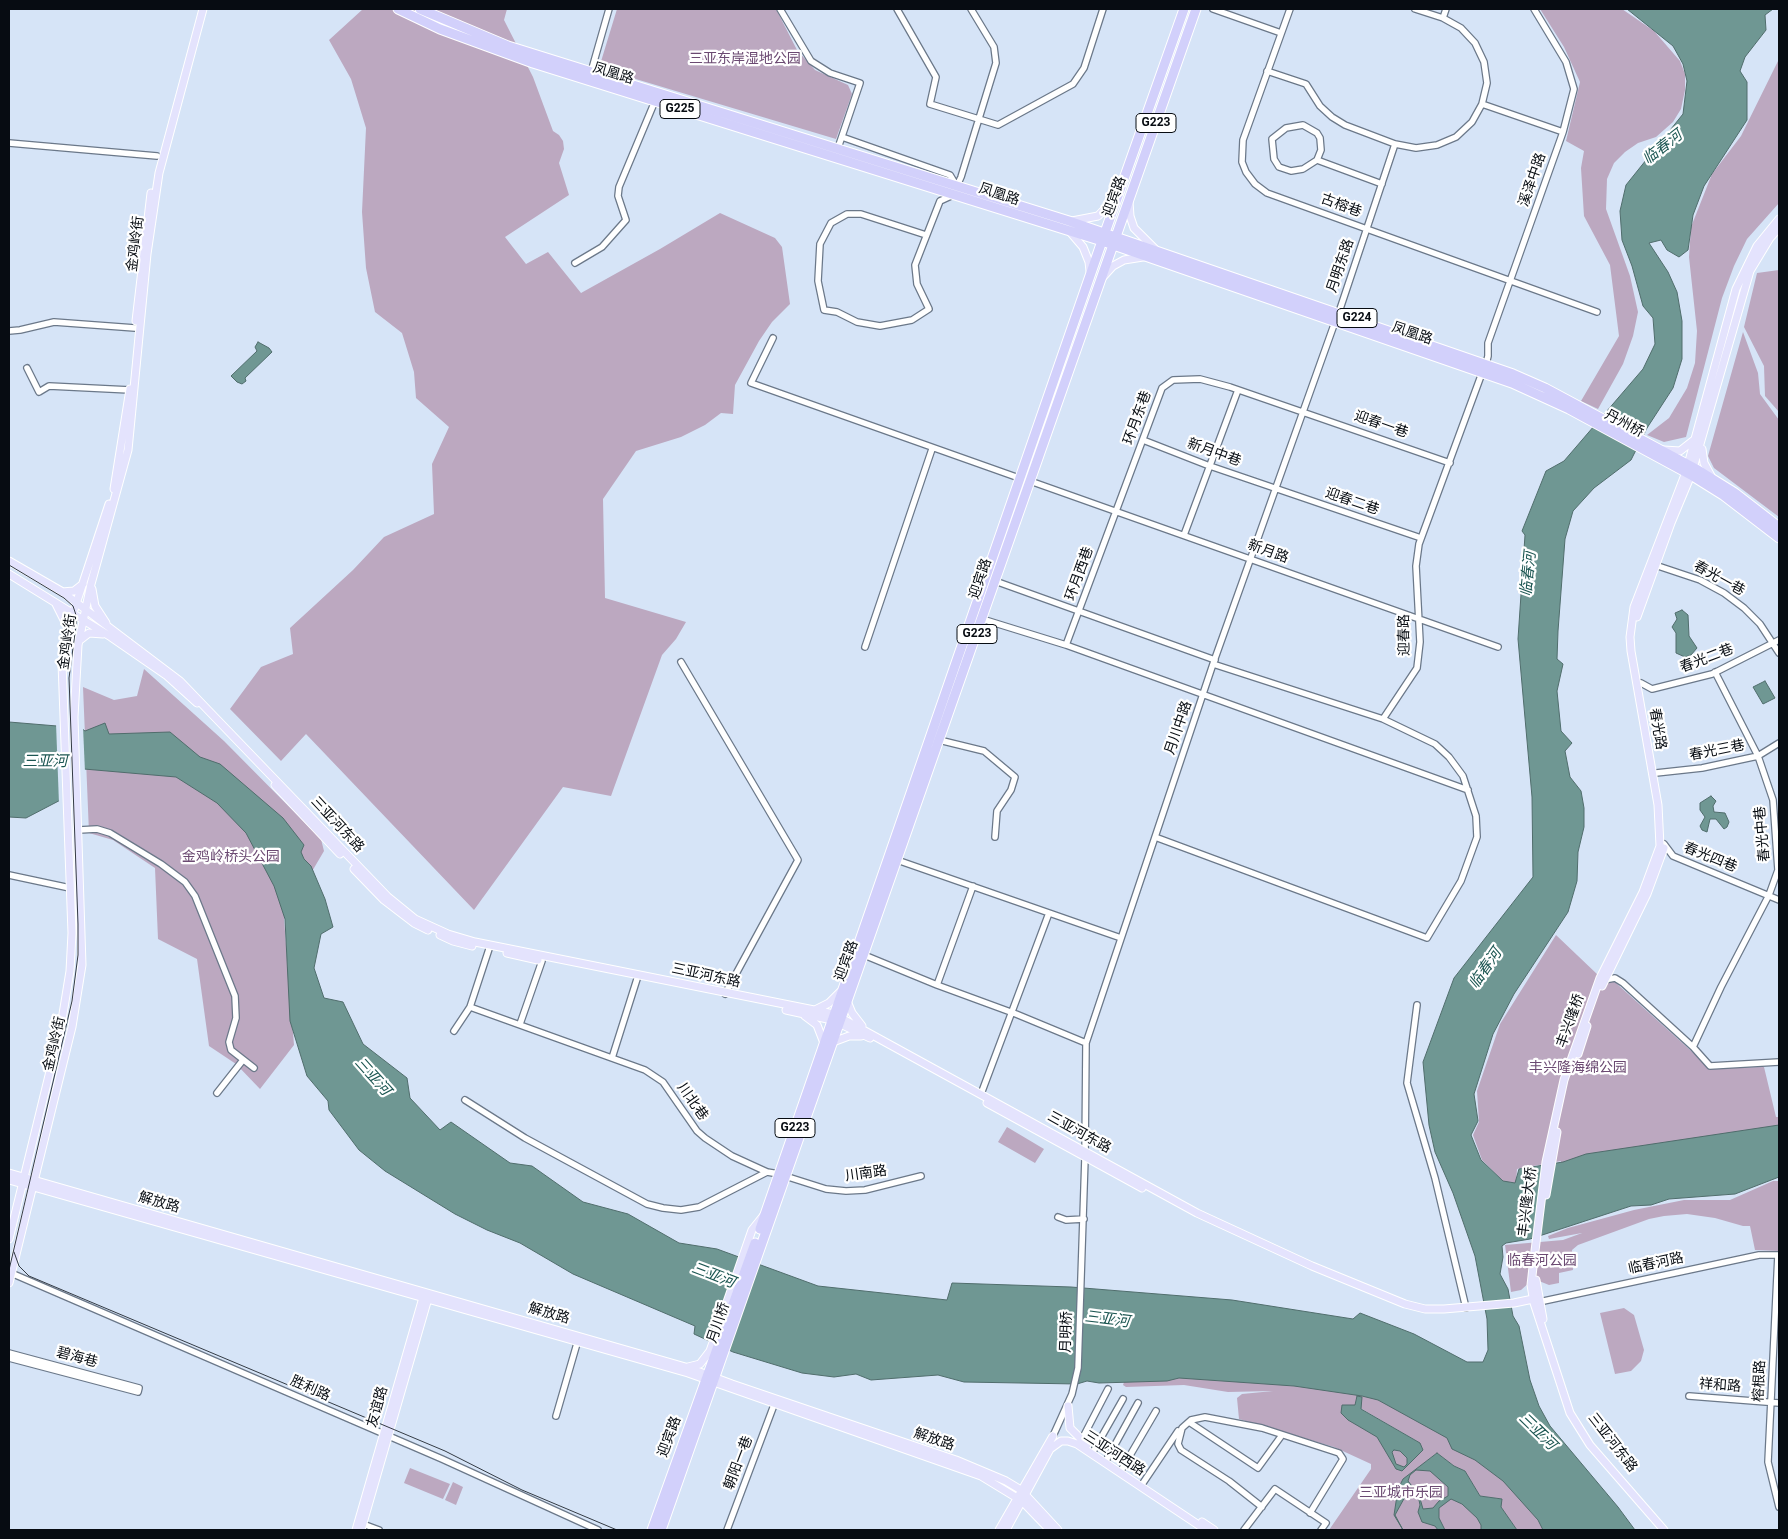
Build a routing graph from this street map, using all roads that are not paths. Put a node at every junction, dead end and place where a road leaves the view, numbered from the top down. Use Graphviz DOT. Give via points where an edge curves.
graph roads {
  1 [pos="199,9"];
  2 [pos="203,9"];
  3 [pos="398,9"];
  4 [pos="420,9"];
  5 [pos="609,9"];
  6 [pos="780,9"];
  7 [pos="897,9"];
  8 [pos="1103,9"];
  9 [pos="1184,9"];
  10 [pos="1196,9"];
  11 [pos="1213,9"];
  12 [pos="1290,9"];
  13 [pos="1415,9"];
  14 [pos="1446,9"];
  15 [pos="1534,9"];
  16 [pos="974,10"];
  17 [pos="1443,18"];
  18 [pos="1281,33"];
  19 [pos="1267,71"];
  20 [pos="591,72"];
  21 [pos="655,102"];
  22 [pos="1482,104"];
  23 [pos="977,119"];
  24 [pos="1563,132"];
  25 [pos="842,137"];
  26 [pos="9,143"];
  27 [pos="1395,144"];
  28 [pos="838,148"];
  29 [pos="157,156"];
  30 [pos="1317,160"];
  31 [pos="1382,184"];
  32 [pos="956,185"];
  33 [pos="1119,194"];
  34 [pos="953,195"];
  35 [pos="1129,199"];
  36 [pos="1779,219"];
  37 [pos="1068,226"];
  38 [pos="1779,228"];
  39 [pos="1367,229"];
  40 [pos="926,235"];
  41 [pos="1103,237"];
  42 [pos="1114,241"];
  43 [pos="1157,251"];
  44 [pos="1149,257"];
  45 [pos="575,263"];
  46 [pos="1090,275"];
  47 [pos="1101,279"];
  48 [pos="1511,281"];
  49 [pos="1339,312"];
  50 [pos="1597,312"];
  51 [pos="1335,322"];
  52 [pos="135,328"];
  53 [pos="9,331"];
  54 [pos="773,338"];
  55 [pos="1486,364"];
  56 [pos="26,368"];
  57 [pos="1482,373"];
  58 [pos="130,390"];
  59 [pos="1238,390"];
  60 [pos="1303,412"];
  61 [pos="1590,416"];
  62 [pos="1143,440"];
  63 [pos="1698,441"];
  64 [pos="932,448"];
  65 [pos="1648,448"];
  66 [pos="1660,450"];
  67 [pos="1450,463"];
  68 [pos="1210,466"];
  69 [pos="1690,470"];
  70 [pos="1019,478"];
  71 [pos="1714,480"];
  72 [pos="1030,481"];
  73 [pos="1276,488"];
  74 [pos="1116,511"];
  75 [pos="1779,527"];
  76 [pos="1184,535"];
  77 [pos="1421,538"];
  78 [pos="1779,538"];
  79 [pos="1251,559"];
  80 [pos="9,561"];
  81 [pos="1655,565"];
  82 [pos="9,574"];
  83 [pos="995,582"];
  84 [pos="88,583"];
  85 [pos="61,591"];
  86 [pos="54,602"];
  87 [pos="77,603"];
  88 [pos="85,609"];
  89 [pos="1079,611"];
  90 [pos="73,612"];
  91 [pos="1417,618"];
  92 [pos="83,619"];
  93 [pos="982,619"];
  94 [pos="68,631"];
  95 [pos="112,634"];
  96 [pos="1776,641"];
  97 [pos="78,645"];
  98 [pos="1066,645"];
  99 [pos="865,647"];
  100 [pos="1498,647"];
  101 [pos="1779,653"];
  102 [pos="681,662"];
  103 [pos="1214,662"];
  104 [pos="1715,672"];
  105 [pos="1641,683"];
  106 [pos="1204,694"];
  107 [pos="1383,719"];
  108 [pos="939,740"];
  109 [pos="1779,743"];
  110 [pos="1758,756"];
  111 [pos="1656,773"];
  112 [pos="1468,790"];
  113 [pos="79,830"];
  114 [pos="995,837"];
  115 [pos="1155,838"];
  116 [pos="1664,844"];
  117 [pos="897,860"];
  118 [pos="9,875"];
  119 [pos="973,886"];
  120 [pos="70,888"];
  121 [pos="1769,895"];
  122 [pos="1779,900"];
  123 [pos="1049,913"];
  124 [pos="1121,938"];
  125 [pos="489,949"];
  126 [pos="864,955"];
  127 [pos="542,961"];
  128 [pos="637,979"];
  129 [pos="1601,984"];
  130 [pos="937,985"];
  131 [pos="843,988"];
  132 [pos="725,994"];
  133 [pos="847,1001"];
  134 [pos="1417,1006"];
  135 [pos="470,1007"];
  136 [pos="813,1010"];
  137 [pos="1012,1012"];
  138 [pos="800,1013"];
  139 [pos="837,1019"];
  140 [pos="520,1024"];
  141 [pos="454,1031"];
  142 [pos="868,1034"];
  143 [pos="828,1043"];
  144 [pos="1086,1043"];
  145 [pos="1693,1047"];
  146 [pos="612,1058"];
  147 [pos="243,1060"];
  148 [pos="1779,1062"];
  149 [pos="254,1068"];
  150 [pos="217,1094"];
  151 [pos="981,1094"];
  152 [pos="465,1100"];
  153 [pos="1084,1149"];
  154 [pos="1550,1153"];
  155 [pos="1085,1158"];
  156 [pos="767,1172"];
  157 [pos="9,1173"];
  158 [pos="782,1175"];
  159 [pos="922,1176"];
  160 [pos="9,1180"];
  161 [pos="22,1180"];
  162 [pos="34,1184"];
  163 [pos="1058,1217"];
  164 [pos="1084,1219"];
  165 [pos="9,1239"];
  166 [pos="755,1240"];
  167 [pos="1779,1255"];
  168 [pos="11,1273"];
  169 [pos="9,1283"];
  170 [pos="426,1295"];
  171 [pos="1535,1301"];
  172 [pos="1470,1309"];
  173 [pos="578,1340"];
  174 [pos="9,1353"];
  175 [pos="716,1354"];
  176 [pos="9,1358"];
  177 [pos="687,1367"];
  178 [pos="710,1379"];
  179 [pos="1108,1389"];
  180 [pos="1689,1396"];
  181 [pos="1122,1399"];
  182 [pos="1069,1403"];
  183 [pos="1138,1403"];
  184 [pos="1772,1403"];
  185 [pos="1779,1403"];
  186 [pos="774,1405"];
  187 [pos="1156,1410"];
  188 [pos="556,1416"];
  189 [pos="1189,1422"];
  190 [pos="1179,1426"];
  191 [pos="1282,1435"];
  192 [pos="386,1436"];
  193 [pos="1053,1436"];
  194 [pos="1081,1441"];
  195 [pos="1094,1450"];
  196 [pos="1107,1459"];
  197 [pos="1122,1469"];
  198 [pos="1143,1483"];
  199 [pos="1021,1496"];
  200 [pos="1262,1507"];
  201 [pos="1779,1507"];
  202 [pos="1310,1513"];
  203 [pos="360,1527"];
  204 [pos="663,1528"];
  205 [pos="379,1530"];
  206 [pos="598,1530"];
  207 [pos="652,1530"];
  208 [pos="727,1530"];
  209 [pos="999,1530"];
  210 [pos="1006,1530"];
  211 [pos="1050,1530"];
  212 [pos="1058,1530"];
  213 [pos="1206,1530"];
  214 [pos="1214,1530"];
  215 [pos="1244,1530"];
  216 [pos="1321,1530"];
  217 [pos="1664,1530"];
  218 [pos="1668,1530"];
  1 -- 29 [label="main road, 金鸡岭街"];
  2 -- 84 [label="main road, 金鸡岭街" via="158,173 128,450"];
  3 -- 21 [label="highway, 凤凰路 / G225" via="486,46"];
  4 -- 20 [label="highway, 凤凰路 / G225" via="508,46"];
  5 -- 20 [label="street"];
  6 -- 25 [label="street" via="811,61 830,73 860,83"];
  7 -- 23 [label="street" via="936,77 930,104"];
  8 -- 23 [label="street" via="1084,68 1073,84 1001,124"];
  9 -- 33 [label="highway, 迎宾路 / G223"];
  10 -- 35 [label="highway, 迎宾路 / G223"];
  11 -- 18 [label="street"];
  12 -- 18 [label="street, 古榕巷"];
  13 -- 17 [label="street"];
  14 -- 17 [label="street"];
  15 -- 24 [label="street, 溪泽中路" via="1566,62 1574,89"];
  16 -- 23 [label="street" via="996,54 996,63"];
  17 -- 22 [label="street" via="1461,28 1475,43 1484,62 1487,83"];
  18 -- 19 [label="street, 古榕巷"];
  19 -- 27 [label="street" via="1306,84 1320,106 1332,117"];
  19 -- 39 [label="street, 古榕巷" via="1242,146 1242,162 1248,177 1267,193"];
  20 -- 28 [label="highway, 凤凰路 / G225"];
  21 -- 34 [label="highway, 凤凰路 / G225"];
  21 -- 45 [label="street" via="619,187 618,196 626,220 602,247"];
  22 -- 24 [label="street"];
  22 -- 27 [label="street" via="1467,127 1456,137 1437,146 1416,148"];
  23 -- 32 [label="street"];
  24 -- 48 [label="street, 溪泽中路"];
  25 -- 28 [label="street"];
  25 -- 32 [label="street" via="950,175"];
  26 -- 29 [label="street"];
  27 -- 31 [label="street, 月明东路"];
  28 -- 32 [label="highway, 凤凰路 / G225"];
  29 -- 52 [label="main road, 金鸡岭街" via="146,220"];
  30 -- 30 [label="street" via="1303,169 1292,171 1279,167 1274,159 1272,139 1286,128 1303,125 1320,138 1321,150"];
  30 -- 31 [label="street"];
  31 -- 39 [label="street, 月明东路"];
  32 -- 34 [label="street"];
  32 -- 37 [label="highway, 凤凰路 / G225"];
  33 -- 37 [label="main road" via="1098,216"];
  33 -- 41 [label="highway, 迎宾路 / G223"];
  34 -- 37 [label="highway, 凤凰路 / G225"];
  34 -- 40 [label="street" via="940,201"];
  35 -- 42 [label="highway, 迎宾路 / G223"];
  35 -- 43 [label="main road" via="1134,228"];
  36 -- 63 [label="main road" via="1757,246 1736,289"];
  37 -- 41 [label="highway, 凤凰路 / G225"];
  37 -- 46 [label="main road" via="1090,262"];
  38 -- 63 [label="main road" via="1750,271"];
  39 -- 48 [label="street, 古榕巷"];
  39 -- 49 [label="street, 月明东路"];
  40 -- 40 [label="street" via="861,214 846,214 831,223 820,244 818,281 824,310 880,326 912,320 928,310 917,284 915,265"];
  41 -- 42 [label="highway, 凤凰路 / G224"];
  41 -- 46 [label="highway, 迎宾路 / G223"];
  42 -- 43 [label="highway, 凤凰路 / G224"];
  42 -- 44 [label="highway, 凤凰路 / G224"];
  42 -- 47 [label="highway, 迎宾路 / G223"];
  43 -- 49 [label="highway, 凤凰路 / G224"];
  44 -- 47 [label="main road" via="1124,260"];
  44 -- 51 [label="highway, 凤凰路 / G224"];
  46 -- 70 [label="highway, 迎宾路 / G223"];
  47 -- 72 [label="highway, 迎宾路 / G223"];
  48 -- 50 [label="street, 古榕巷"];
  48 -- 55 [label="street, 溪泽中路" via="1488,343"];
  49 -- 55 [label="highway, 凤凰路 / G224"];
  51 -- 57 [label="highway, 凤凰路 / G224"];
  51 -- 60 [label="street, 月川中路"];
  52 -- 53 [label="street" via="54,322"];
  52 -- 58 [label="main road, 金鸡岭街"];
  54 -- 64 [label="street" via="751,383"];
  55 -- 61 [label="highway, 凤凰路 / G224" via="1545,388"];
  56 -- 58 [label="street" via="40,392 49,386"];
  57 -- 61 [label="highway, 凤凰路 / G224"];
  57 -- 67 [label="street, 迎春路"];
  58 -- 84 [label="main road, 金鸡岭街" via="114,488"];
  59 -- 60 [label="street, 环月东巷"];
  59 -- 62 [label="street, 环月东巷" via="1200,379 1173,380 1162,388"];
  59 -- 68 [label="street"];
  60 -- 67 [label="street, 迎春一巷"];
  60 -- 73 [label="street, 月川中路"];
  61 -- 65 [label="highway, 丹州桥 / G224"];
  62 -- 68 [label="street, 新月中巷"];
  62 -- 74 [label="street, 环月东巷"];
  63 -- 66 [label="main road" via="1680,451"];
  63 -- 69 [label="main road"];
  63 -- 71 [label="main road" via="1704,463"];
  64 -- 70 [label="street"];
  64 -- 99 [label="street"];
  65 -- 66 [label="highway, G224"];
  65 -- 69 [label="highway, G224"];
  66 -- 69 [label="highway, G224"];
  67 -- 77 [label="street, 迎春路"];
  68 -- 73 [label="street, 新月中巷"];
  68 -- 76 [label="street"];
  69 -- 71 [label="highway, G224"];
  69 -- 78 [label="highway, G224"];
  69 -- 81 [label="main road, 春光路"];
  69 -- 129 [label="main road, 春光路" via="1634,607 1630,637 1658,805 1659,854"];
  70 -- 131 [label="highway, 迎宾路 / G223"];
  71 -- 75 [label="highway, G224"];
  72 -- 74 [label="street, 新月路"];
  72 -- 83 [label="highway, 迎宾路 / G223"];
  73 -- 77 [label="street, 迎春二巷"];
  73 -- 79 [label="street, 月川中路"];
  74 -- 76 [label="street, 新月路"];
  74 -- 89 [label="street, 环月西巷"];
  76 -- 79 [label="street, 新月路"];
  77 -- 91 [label="street, 迎春路" via="1416,566"];
  79 -- 91 [label="street, 新月路"];
  79 -- 103 [label="street, 月川中路"];
  80 -- 85 [label="main road, 三亚河东路"];
  81 -- 96 [label="street, 春光一巷" via="1700,580 1724,593"];
  81 -- 105 [label="main road, 春光路" via="1635,625 1635,653"];
  82 -- 86 [label="main road, 三亚河东路"];
  83 -- 89 [label="street"];
  83 -- 93 [label="highway, 迎宾路 / G223"];
  84 -- 85 [label="main road" via="74,591"];
  84 -- 87 [label="main road, 金鸡岭街"];
  84 -- 88 [label="main road, 金鸡岭街"];
  84 -- 95 [label="main road" via="95,606"];
  85 -- 87 [label="main road, 三亚河东路"];
  86 -- 90 [label="main road, 三亚河东路"];
  86 -- 94 [label="main road"];
  87 -- 88 [label="main road, 三亚河东路"];
  87 -- 90 [label="main road, 金鸡岭街"];
  88 -- 92 [label="main road, 金鸡岭街"];
  88 -- 95 [label="main road, 三亚河东路"];
  89 -- 98 [label="street, 环月西巷"];
  89 -- 103 [label="street"];
  90 -- 92 [label="main road, 三亚河东路"];
  90 -- 94 [label="main road, 金鸡岭街"];
  91 -- 100 [label="street, 新月路"];
  91 -- 107 [label="street, 迎春路" via="1420,642 1417,668"];
  92 -- 95 [label="main road, 三亚河东路"];
  92 -- 97 [label="main road, 金鸡岭街"];
  93 -- 98 [label="street"];
  93 -- 108 [label="highway, 迎宾路 / G223"];
  94 -- 120 [label="main road, 金鸡岭街" via="62,663"];
  95 -- 97 [label="main road" via="93,632 84,635"];
  95 -- 125 [label="main road, 三亚河东路" via="196,703 384,900 414,923 453,941"];
  95 -- 132 [label="main road, 三亚河东路" via="180,681 388,896 415,918 448,934 475,942"];
  96 -- 101 [label="street, 春光一巷"];
  96 -- 104 [label="street, 春光二巷"];
  97 -- 113 [label="main road, 金鸡岭街" via="74,717"];
  98 -- 106 [label="street"];
  102 -- 132 [label="street" via="798,860"];
  103 -- 106 [label="street, 月川中路"];
  103 -- 107 [label="street"];
  104 -- 105 [label="street, 春光二巷" via="1652,689"];
  104 -- 110 [label="street, 春光中巷"];
  105 -- 111 [label="main road, 春光路"];
  106 -- 112 [label="street"];
  106 -- 115 [label="street, 月川中路"];
  107 -- 112 [label="street" via="1435,744 1463,776"];
  108 -- 114 [label="street" via="984,750 1015,777 997,810"];
  108 -- 117 [label="highway, 迎宾路 / G223"];
  109 -- 110 [label="street, 春光三巷"];
  110 -- 111 [label="street, 春光三巷" via="1702,768"];
  110 -- 121 [label="street, 春光中巷" via="1773,800 1777,830 1778,870"];
  111 -- 116 [label="main road, 春光路"];
  112 -- 115 [label="street" via="1476,816 1477,837 1461,881 1427,938"];
  113 -- 147 [label="street" via="97,829 110,833 161,864 185,882 195,896 235,996 236,1018 229,1042 230,1050"];
  113 -- 162 [label="main road, 金鸡岭街" via="82,965 72,1027"];
  115 -- 124 [label="street, 月川中路"];
  116 -- 121 [label="street, 春光四巷" via="1673,856"];
  116 -- 129 [label="main road, 春光路" via="1655,877"];
  117 -- 119 [label="street"];
  117 -- 126 [label="highway, 迎宾路 / G223"];
  118 -- 120 [label="street"];
  119 -- 123 [label="street"];
  119 -- 130 [label="street"];
  120 -- 161 [label="main road, 金鸡岭街" via="72,951 66,998"];
  121 -- 122 [label="street, 春光四巷"];
  121 -- 145 [label="street, 春光中巷"];
  123 -- 124 [label="street"];
  123 -- 137 [label="street"];
  124 -- 144 [label="street, 月川中路"];
  125 -- 127 [label="main road, 三亚河东路"];
  125 -- 135 [label="street"];
  126 -- 130 [label="street"];
  126 -- 133 [label="highway, 迎宾路 / G223"];
  127 -- 128 [label="main road, 三亚河东路"];
  127 -- 140 [label="street"];
  128 -- 138 [label="main road, 三亚河东路"];
  128 -- 146 [label="street"];
  129 -- 145 [label="street" via="1615,978 1623,983"];
  129 -- 154 [label="main road, 丰兴隆桥" via="1572,1064"];
  130 -- 137 [label="street"];
  131 -- 136 [label="main road" via="829,1004"];
  131 -- 139 [label="highway, 迎宾路 / G223"];
  132 -- 136 [label="main road, 三亚河东路"];
  133 -- 139 [label="highway, 迎宾路 / G223"];
  133 -- 142 [label="main road"];
  134 -- 172 [label="street" via="1407,1082"];
  135 -- 140 [label="street, 川北巷"];
  135 -- 141 [label="street"];
  136 -- 139 [label="main road, 三亚河东路"];
  137 -- 144 [label="street"];
  137 -- 151 [label="street"];
  138 -- 139 [label="main road, 三亚河东路"];
  138 -- 143 [label="main road" via="817,1025"];
  139 -- 142 [label="main road, 三亚河东路"];
  139 -- 143 [label="highway, 迎宾路 / G223"];
  140 -- 146 [label="street, 川北巷"];
  142 -- 143 [label="main road"];
  142 -- 151 [label="main road, 三亚河东路"];
  142 -- 155 [label="main road, 三亚河东路"];
  143 -- 158 [label="highway, 迎宾路 / G223"];
  144 -- 153 [label="street, 月川中路"];
  145 -- 148 [label="street" via="1710,1066"];
  146 -- 156 [label="street, 川北巷" via="644,1070 663,1082 697,1131 732,1156"];
  147 -- 149 [label="street"];
  147 -- 150 [label="street"];
  151 -- 153 [label="main road, 三亚河东路"];
  152 -- 156 [label="street" via="525,1138 647,1204 663,1208 699,1207"];
  153 -- 155 [label="street, 月川中路"];
  153 -- 172 [label="main road, 三亚河东路" via="1197,1212 1312,1266 1405,1304 1425,1309"];
  154 -- 171 [label="main road, 丰兴隆大桥" via="1534,1285"];
  155 -- 164 [label="street, 月川中路"];
  155 -- 172 [label="main road, 三亚河东路" via="1253,1244 1400,1307 1426,1314"];
  156 -- 158 [label="street, 川北巷"];
  157 -- 161 [label="main road, 解放路"];
  158 -- 159 [label="street, 川南路" via="826,1189 846,1191 866,1190"];
  158 -- 166 [label="highway, 迎宾路 / G223"];
  158 -- 166 [label="highway, 迎宾路 / G223"];
  160 -- 161 [label="main road, 解放路"];
  161 -- 162 [label="main road, 解放路"];
  161 -- 165 [label="main road, 金鸡岭街"];
  162 -- 168 [label="main road, 金鸡岭街"];
  162 -- 170 [label="main road, 解放路"];
  163 -- 164 [label="street"];
  164 -- 182 [label="street, 月明桥" via="1078,1368"];
  166 -- 175 [label="highway, 月川桥 / G223"];
  167 -- 171 [label="street, 临春河路" via="1759,1255"];
  167 -- 184 [label="street, 榕根路"];
  168 -- 169 [label="main road, 金鸡岭街"];
  168 -- 192 [label="street, 胜利路"];
  170 -- 173 [label="main road, 解放路"];
  170 -- 177 [label="main road, 解放路"];
  170 -- 192 [label="main road, 友谊路"];
  171 -- 172 [label="main road"];
  171 -- 217 [label="main road, 三亚河东路" via="1564,1400 1578,1428"];
  171 -- 218 [label="main road, 三亚河东路" via="1581,1425"];
  173 -- 178 [label="main road, 解放路"];
  173 -- 188 [label="street"];
  174 -- 176 [label="street, 碧海巷" via="138,1390"];
  175 -- 177 [label="main road" via="700,1364"];
  175 -- 178 [label="highway, 迎宾路 / G223"];
  177 -- 178 [label="main road, 解放路"];
  178 -- 186 [label="main road, 解放路"];
  178 -- 199 [label="main road, 解放路" via="956,1460"];
  178 -- 204 [label="highway, 迎宾路 / G223"];
  178 -- 207 [label="highway, 迎宾路 / G223"];
  179 -- 194 [label="street"];
  180 -- 184 [label="street, 祥和路"];
  181 -- 195 [label="street"];
  182 -- 193 [label="street, 月明桥"];
  182 -- 194 [label="main road, 三亚河西路" via="1070,1428"];
  183 -- 196 [label="street"];
  184 -- 185 [label="street, 祥和路"];
  184 -- 201 [label="street, 榕根路" via="1768,1462"];
  186 -- 199 [label="main road, 解放路" via="981,1476"];
  186 -- 208 [label="street, 朝阳一巷"];
  187 -- 197 [label="street"];
  189 -- 191 [label="street" via="1205,1417"];
  189 -- 191 [label="street" via="1258,1468"];
  189 -- 200 [label="street" via="1182,1428 1178,1444 1180,1450 1229,1481"];
  190 -- 198 [label="street" via="1177,1435"];
  191 -- 202 [label="street" via="1339,1453 1343,1459"];
  192 -- 203 [label="main road, 友谊路"];
  192 -- 206 [label="street, 胜利路"];
  193 -- 199 [label="main road"];
  194 -- 195 [label="main road, 三亚河西路"];
  195 -- 196 [label="main road, 三亚河西路"];
  196 -- 197 [label="main road, 三亚河西路"];
  197 -- 198 [label="main road, 三亚河西路"];
  198 -- 214 [label="main road, 三亚河西路"];
  199 -- 209 [label="main road"];
  199 -- 210 [label="main road"];
  199 -- 211 [label="main road, 解放路"];
  199 -- 212 [label="main road, 解放路"];
  199 -- 213 [label="main road, 三亚河西路" via="1050,1449 1061,1441 1068,1441"];
  200 -- 202 [label="street" via="1275,1489"];
  200 -- 215 [label="street"];
  202 -- 216 [label="street" via="1326,1523"];
  203 -- 205 [label="street"];
}
